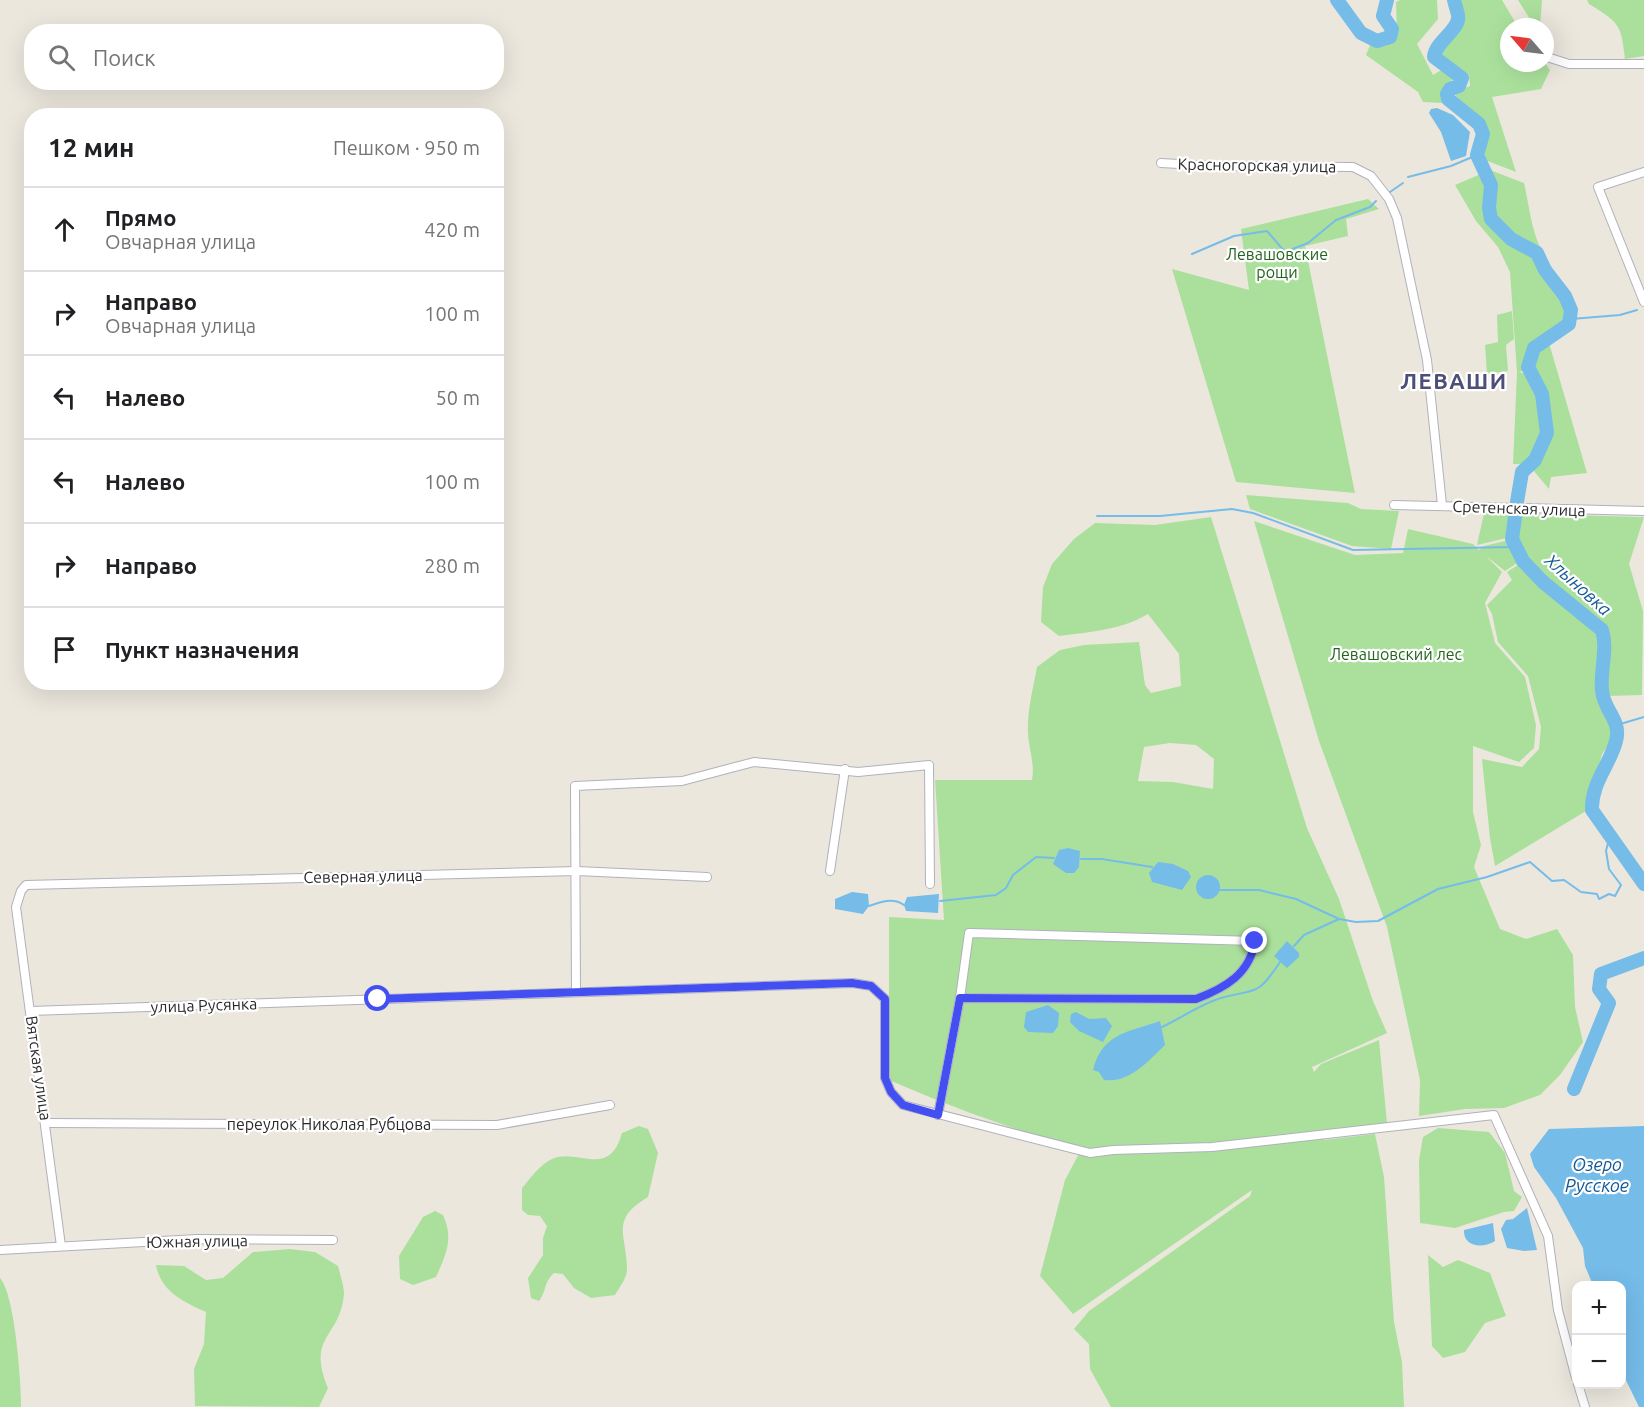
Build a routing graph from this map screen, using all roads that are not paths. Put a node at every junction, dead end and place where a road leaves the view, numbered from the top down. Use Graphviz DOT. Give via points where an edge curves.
graph roads {
  1 [pos="1554,59"];
  2 [pos="1644,64"];
  3 [pos="1161,163"];
  4 [pos="1644,172"];
  5 [pos="1644,302"];
  6 [pos="1442,505"];
  7 [pos="1394,506"];
  8 [pos="1644,511"];
  9 [pos="845,769"];
  10 [pos="577,871"];
  11 [pos="830,871"];
  12 [pos="707,877"];
  13 [pos="930,884"];
  14 [pos="21,891"];
  15 [pos="576,992"];
  16 [pos="960,998"];
  17 [pos="31,1011"];
  18 [pos="610,1106"];
  19 [pos="938,1115"];
  20 [pos="47,1123"];
  21 [pos="333,1240"];
  22 [pos="61,1246"];
  23 [pos="0,1250"];
  24 [pos="1572,1363"];
  25 [pos="1580,1389"];
  26 [pos="1585,1407"];
  1 -- 2 [label="street" via="1569,64"];
  3 -- 6 [label="street, Красногорская улица" via="1353,166 1378,184 1397,218 1427,360"];
  4 -- 5 [label="street" via="1598,187"];
  6 -- 7 [label="street, Сретенская улица"];
  6 -- 8 [label="street, Сретенская улица"];
  9 -- 10 [label="street" via="754,762 682,781 575,786"];
  9 -- 11 [label="street"];
  9 -- 13 [label="street" via="858,772 929,765"];
  10 -- 12 [label="street, Северная улица"];
  10 -- 14 [label="street, Северная улица" via="31,884"];
  10 -- 15 [label="street"];
  14 -- 17 [label="street, Вятская улица" via="16,907"];
  15 -- 17 [label="street, улица Русянка"];
  15 -- 19 [label="street, улица Русянка" via="852,983 871,986 885,999 885,1078 891,1092 903,1105"];
  16 -- 16 [label="street" via="969,933 1255,941 1250,962 1243,971 1228,985 1196,999"];
  16 -- 19 [label="street"];
  17 -- 20 [label="street, Вятская улица"];
  18 -- 20 [label="street, переулок Николая Рубцова" via="497,1125"];
  19 -- 24 [label="street" via="1090,1153 1212,1147 1494,1115 1548,1236 1558,1311"];
  20 -- 22 [label="street, Вятская улица"];
  21 -- 22 [label="street, Южная улица" via="197,1239"];
  22 -- 23 [label="street, Южная улица"];
  25 -- 26 [label="street"];
}
